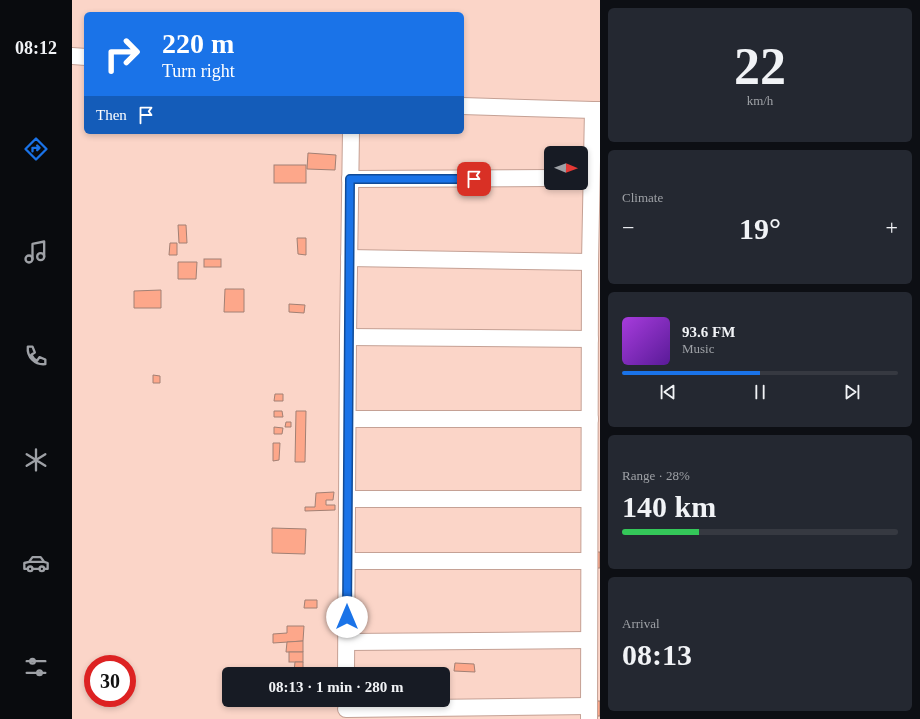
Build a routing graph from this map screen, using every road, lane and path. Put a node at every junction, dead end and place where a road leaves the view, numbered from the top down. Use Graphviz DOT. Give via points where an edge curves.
graph roads {
  1 [pos="72,56"];
  2 [pos="84,57"];
  3 [pos="464,106"];
  4 [pos="597,110"];
  5 [pos="351,134"];
  6 [pos="588,166"];
  7 [pos="544,178"];
  8 [pos="350,179"];
  9 [pos="587,190"];
  10 [pos="349,258"];
  11 [pos="590,262"];
  12 [pos="348,337"];
  13 [pos="590,338"];
  14 [pos="348,419"];
  15 [pos="590,419"];
  16 [pos="347,499"];
  17 [pos="589,499"];
  18 [pos="347,561"];
  19 [pos="589,561"];
  20 [pos="589,640"];
  21 [pos="347,642"];
  22 [pos="346,667"];
  23 [pos="346,709"];
  24 [pos="589,713"];
  1 -- 2 [label="street"];
  3 -- 4 [label="street"];
  4 -- 6 [label="street"];
  5 -- 8 [label="street"];
  7 -- 8 [label="street"];
  8 -- 10 [label="street"];
  9 -- 11 [label="street"];
  10 -- 11 [label="street"];
  10 -- 12 [label="street"];
  11 -- 13 [label="street"];
  12 -- 13 [label="street"];
  12 -- 14 [label="street"];
  13 -- 15 [label="street"];
  14 -- 15 [label="street"];
  14 -- 16 [label="street"];
  15 -- 17 [label="street"];
  16 -- 17 [label="street"];
  16 -- 18 [label="street"];
  17 -- 19 [label="street"];
  18 -- 19 [label="street"];
  18 -- 21 [label="street"];
  19 -- 20 [label="street"];
  20 -- 21 [label="street"];
  20 -- 24 [label="street"];
  21 -- 22 [label="street"];
  23 -- 24 [label="street"];
}
